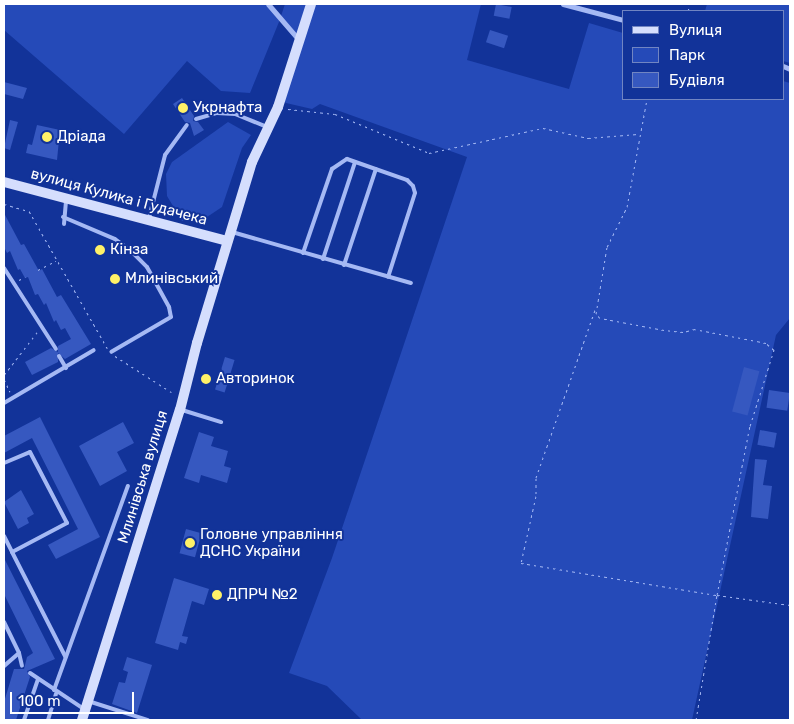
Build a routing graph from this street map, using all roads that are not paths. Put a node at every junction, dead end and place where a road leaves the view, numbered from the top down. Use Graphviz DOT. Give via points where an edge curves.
graph roads {
  1 [pos="268,4"];
  2 [pos="311,4"];
  3 [pos="562,4"];
  4 [pos="622,20"];
  5 [pos="299,40"];
  6 [pos="196,119"];
  7 [pos="187,125"];
  8 [pos="268,128"];
  9 [pos="355,162"];
  10 [pos="376,169"];
  11 [pos="4,182"];
  12 [pos="66,199"];
  13 [pos="62,217"];
  14 [pos="148,221"];
  15 [pos="64,224"];
  16 [pos="229,236"];
  17 [pos="303,253"];
  18 [pos="323,259"];
  19 [pos="344,264"];
  20 [pos="4,268"];
  21 [pos="388,277"];
  22 [pos="411,283"];
  23 [pos="56,349"];
  24 [pos="94,350"];
  25 [pos="111,352"];
  26 [pos="59,356"];
  27 [pos="66,368"];
  28 [pos="4,403"];
  29 [pos="180,410"];
  30 [pos="221,422"];
  31 [pos="4,464"];
  32 [pos="128,486"];
  33 [pos="4,536"];
  34 [pos="12,552"];
  35 [pos="4,622"];
  36 [pos="19,653"];
  37 [pos="65,656"];
  38 [pos="4,666"];
  39 [pos="22,666"];
  40 [pos="30,673"];
  41 [pos="38,679"];
  42 [pos="55,692"];
  43 [pos="86,710"];
  44 [pos="24,720"];
  45 [pos="48,720"];
  46 [pos="148,720"];
  1 -- 5 [label="street"];
  2 -- 5 [label="main road, Млинівська вулиця"];
  3 -- 4 [label="street"];
  5 -- 8 [label="main road, Млинівська вулиця"];
  6 -- 8 [label="lane" via="218,113 235,114"];
  7 -- 14 [label="lane" via="165,154"];
  8 -- 16 [label="main road, Млинівська вулиця" via="252,162"];
  9 -- 10 [label="lane"];
  9 -- 17 [label="lane" via="339,161 332,169"];
  9 -- 18 [label="lane"];
  10 -- 19 [label="lane"];
  10 -- 21 [label="lane" via="406,180 415,193"];
  11 -- 12 [label="main road, вулиця Кулика і Гудачека"];
  12 -- 13 [label="lane"];
  12 -- 14 [label="main road, вулиця Кулика і Гудачека"];
  13 -- 15 [label="lane"];
  13 -- 25 [label="lane" via="115,239 132,252 151,274 169,307 171,317"];
  14 -- 16 [label="main road, вулиця Кулика і Гудачека"];
  16 -- 17 [label="lane"];
  16 -- 29 [label="main road, Млинівська вулиця"];
  17 -- 18 [label="lane"];
  18 -- 19 [label="lane"];
  19 -- 21 [label="lane"];
  20 -- 23 [label="lane"];
  21 -- 22 [label="lane"];
  24 -- 27 [label="lane"];
  26 -- 27 [label="lane"];
  27 -- 28 [label="lane"];
  29 -- 30 [label="lane"];
  29 -- 43 [label="main road, Млинівська вулиця"];
  31 -- 34 [label="lane" via="30,452 67,523"];
  32 -- 37 [label="lane"];
  33 -- 34 [label="lane"];
  34 -- 37 [label="lane"];
  35 -- 36 [label="lane"];
  36 -- 38 [label="lane"];
  36 -- 39 [label="lane"];
  37 -- 42 [label="lane"];
  40 -- 41 [label="lane"];
  41 -- 42 [label="lane"];
  41 -- 44 [label="lane"];
  42 -- 43 [label="lane"];
  42 -- 45 [label="lane"];
  43 -- 46 [label="lane"];
}
